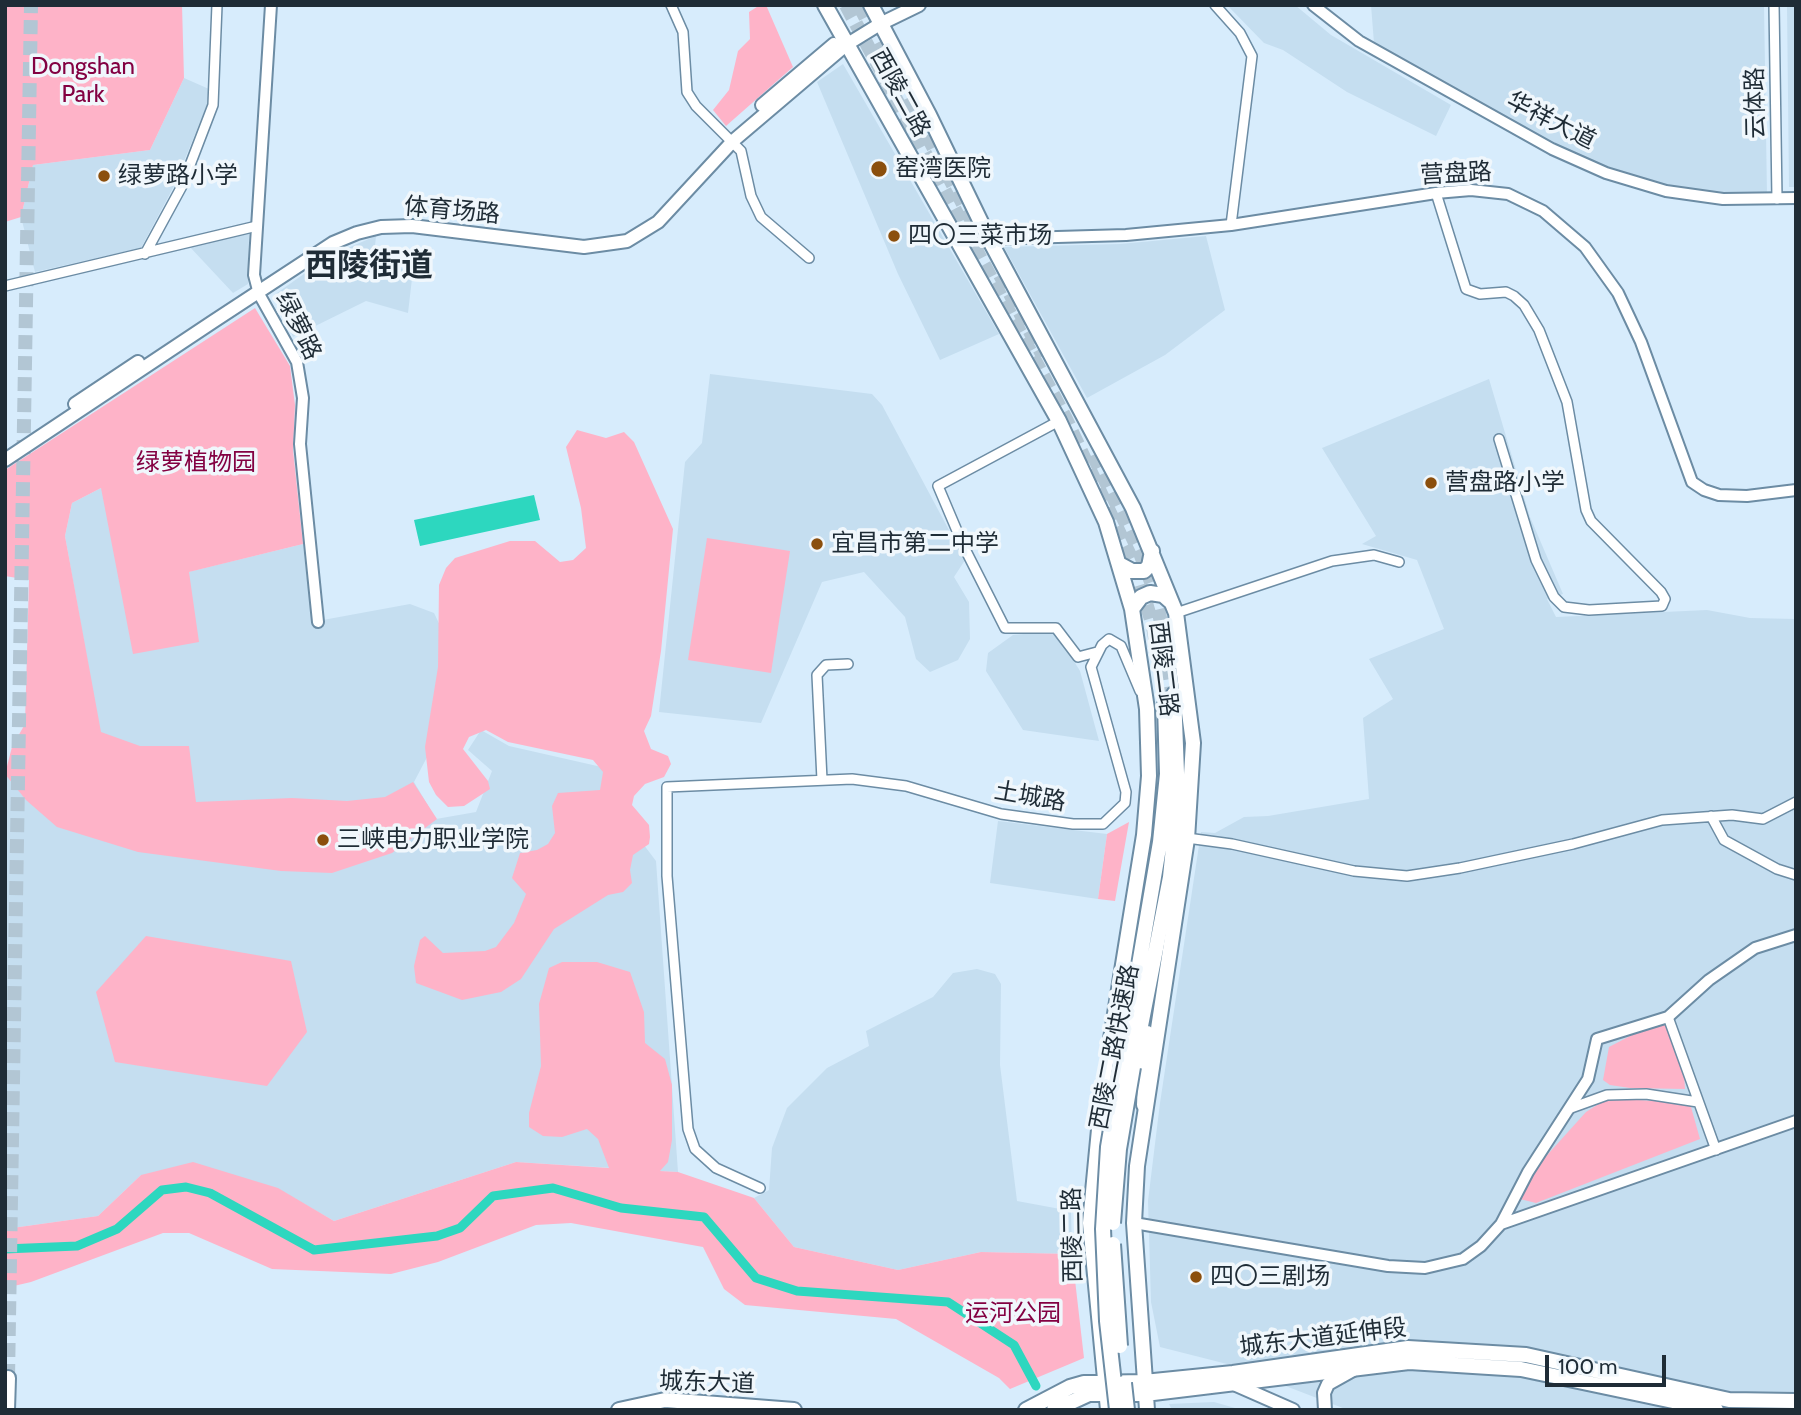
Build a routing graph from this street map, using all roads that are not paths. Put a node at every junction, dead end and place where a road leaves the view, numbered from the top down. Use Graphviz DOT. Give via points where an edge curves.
graph roads {
  1 [pos="217,5"];
  2 [pos="271,5"];
  3 [pos="671,5"];
  4 [pos="825,5"];
  5 [pos="900,5"];
  6 [pos="919,5"];
  7 [pos="1215,5"];
  8 [pos="1313,5"];
  9 [pos="1774,5"];
  10 [pos="876,15"];
  11 [pos="845,41"];
  12 [pos="730,139"];
  13 [pos="1436,193"];
  14 [pos="1796,198"];
  15 [pos="1777,199"];
  16 [pos="1231,225"];
  17 [pos="257,226"];
  18 [pos="989,239"];
  19 [pos="145,254"];
  20 [pos="809,258"];
  21 [pos="5,286"];
  22 [pos="258,290"];
  23 [pos="1059,421"];
  24 [pos="1499,439"];
  25 [pos="5,452"];
  26 [pos="5,460"];
  27 [pos="1796,490"];
  28 [pos="1152,551"];
  29 [pos="1399,562"];
  30 [pos="1119,564"];
  31 [pos="1174,608"];
  32 [pos="1132,609"];
  33 [pos="318,622"];
  34 [pos="1097,652"];
  35 [pos="848,664"];
  36 [pos="1147,709"];
  37 [pos="822,780"];
  38 [pos="1796,802"];
  39 [pos="1711,816"];
  40 [pos="1187,838"];
  41 [pos="1796,875"];
  42 [pos="1152,897"];
  43 [pos="1796,935"];
  44 [pos="1152,972"];
  45 [pos="1668,1017"];
  46 [pos="1128,1066"];
  47 [pos="1101,1100"];
  48 [pos="1698,1102"];
  49 [pos="1144,1105"];
  50 [pos="1571,1108"];
  51 [pos="1796,1121"];
  52 [pos="1716,1150"];
  53 [pos="760,1188"];
  54 [pos="1134,1223"];
  55 [pos="1501,1224"];
  56 [pos="1355,1369"];
  57 [pos="8,1378"];
  58 [pos="1236,1385"];
  59 [pos="1106,1387"];
  60 [pos="1145,1388"];
  61 [pos="1796,1401"];
  62 [pos="1729,1405"];
  63 [pos="7,1410"];
  64 [pos="619,1410"];
  65 [pos="662,1410"];
  66 [pos="676,1410"];
  67 [pos="794,1410"];
  68 [pos="1026,1410"];
  69 [pos="1054,1410"];
  70 [pos="1108,1410"];
  71 [pos="1117,1410"];
  72 [pos="1127,1410"];
  73 [pos="1147,1410"];
  74 [pos="1293,1410"];
  75 [pos="1325,1410"];
  76 [pos="1716,1410"];
  1 -- 19 [label="street" via="213,105 182,186"];
  2 -- 17 [label="street, 绿萝路"];
  3 -- 12 [label="street" via="683,32 687,92"];
  4 -- 11 [label="main road, 西陵二路"];
  5 -- 10 [label="main road"];
  6 -- 10 [label="main road"];
  7 -- 16 [label="street" via="1240,33 1252,56"];
  8 -- 15 [label="street, 华祥大道" via="1359,41 1552,149 1606,173 1666,191 1723,200"];
  9 -- 15 [label="street, 云体路"];
  10 -- 11 [label="main road, 体育场路"];
  10 -- 18 [label="main road, 西陵二路"];
  11 -- 12 [label="main road, 体育场路"];
  11 -- 23 [label="main road, 西陵二路"];
  12 -- 20 [label="street" via="741,151 761,217"];
  12 -- 22 [label="main road, 体育场路" via="659,211 622,236 568,239 415,220 380,221 330,237"];
  13 -- 16 [label="street, 营盘路"];
  13 -- 24 [label="street" via="1466,289 1514,296 1538,330 1567,402 1586,510 1591,521 1661,592 1662,606 1589,610 1564,607 1554,597 1536,560"];
  13 -- 27 [label="street, 营盘路" via="1508,194 1543,211 1585,247 1618,293 1641,342 1692,482 1719,495"];
  14 -- 15 [label="street, 华祥大道"];
  16 -- 18 [label="street, 营盘路" via="1126,235"];
  17 -- 19 [label="street"];
  17 -- 22 [label="street, 绿萝路" via="254,275"];
  18 -- 28 [label="main road, 西陵二路"];
  19 -- 21 [label="street"];
  22 -- 25 [label="main road, 体育场路" via="120,373"];
  22 -- 26 [label="main road, 体育场路"];
  22 -- 33 [label="street, 绿萝路" via="297,362 303,398 300,444"];
  23 -- 30 [label="main road, 西陵二路"];
  23 -- 34 [label="street" via="938,486 1005,628 1056,628 1078,657"];
  28 -- 30 [label="main road" via="1144,571"];
  28 -- 31 [label="main road, 西陵二路"];
  29 -- 31 [label="street" via="1374,555 1332,561"];
  30 -- 32 [label="main road, 西陵二路"];
  31 -- 32 [label="main road" via="1163,595 1150,593"];
  31 -- 40 [label="main road, 西陵二路" via="1193,743"];
  32 -- 36 [label="main road, 西陵二路"];
  34 -- 36 [label="street" via="1109,639 1117,640"];
  34 -- 37 [label="street, 土城路" via="1091,667 1126,792 1125,803 1103,824 1001,814 906,786"];
  35 -- 37 [label="street" via="826,665 817,675"];
  36 -- 47 [label="main road, 西陵二路" via="1149,776 1144,835"];
  37 -- 53 [label="street, 土城路" via="667,787 667,876 688,1129 695,1149 716,1168"];
  38 -- 39 [label="street" via="1763,819"];
  39 -- 40 [label="street" via="1662,820 1573,844 1406,876 1354,871"];
  39 -- 41 [label="street" via="1724,840"];
  40 -- 49 [label="main road, 西陵二路"];
  42 -- 44 [label="main road, 西陵二路快速路" via="1167,774 1170,696 1178,799 1170,877"];
  42 -- 46 [label="main road, 西陵二路快速路"];
  42 -- 47 [label="main road"];
  43 -- 45 [label="street" via="1755,948 1709,980"];
  44 -- 46 [label="main road, 西陵二路快速路"];
  44 -- 49 [label="main road"];
  45 -- 48 [label="street"];
  45 -- 50 [label="street" via="1597,1039 1588,1079"];
  46 -- 71 [label="main road, 西陵二路快速路, bridge" via="1108,1147 1103,1229"];
  46 -- 72 [label="main road, 西陵二路快速路, bridge" via="1112,1226"];
  47 -- 59 [label="main road, 西陵二路" via="1090,1223"];
  48 -- 50 [label="street" via="1646,1094 1607,1095"];
  48 -- 52 [label="street"];
  49 -- 54 [label="main road, 西陵二路"];
  50 -- 55 [label="street" via="1528,1172"];
  51 -- 52 [label="street"];
  52 -- 55 [label="street"];
  54 -- 55 [label="street" via="1388,1266 1424,1268 1463,1259"];
  54 -- 60 [label="main road, 西陵二路"];
  56 -- 58 [label="main road, 城东大道延伸段"];
  56 -- 75 [label="main road" via="1328,1384"];
  56 -- 76 [label="main road, 城东大道延伸段" via="1409,1362 1521,1369"];
  57 -- 63 [label="main road"];
  58 -- 60 [label="main road, 城东大道延伸段"];
  58 -- 74 [label="main road"];
  59 -- 60 [label="main road"];
  59 -- 68 [label="main road" via="1070,1387"];
  59 -- 69 [label="main road"];
  59 -- 70 [label="main road, 西陵二路"];
  60 -- 62 [label="main road, 城东大道延伸段" via="1408,1348 1527,1355"];
  60 -- 73 [label="main road, 西陵二路"];
  61 -- 62 [label="main road, 城东大道延伸段"];
  64 -- 67 [label="main road, 城东大道" via="666,1400"];
  65 -- 66 [label="main road, 城东大道"];
}
